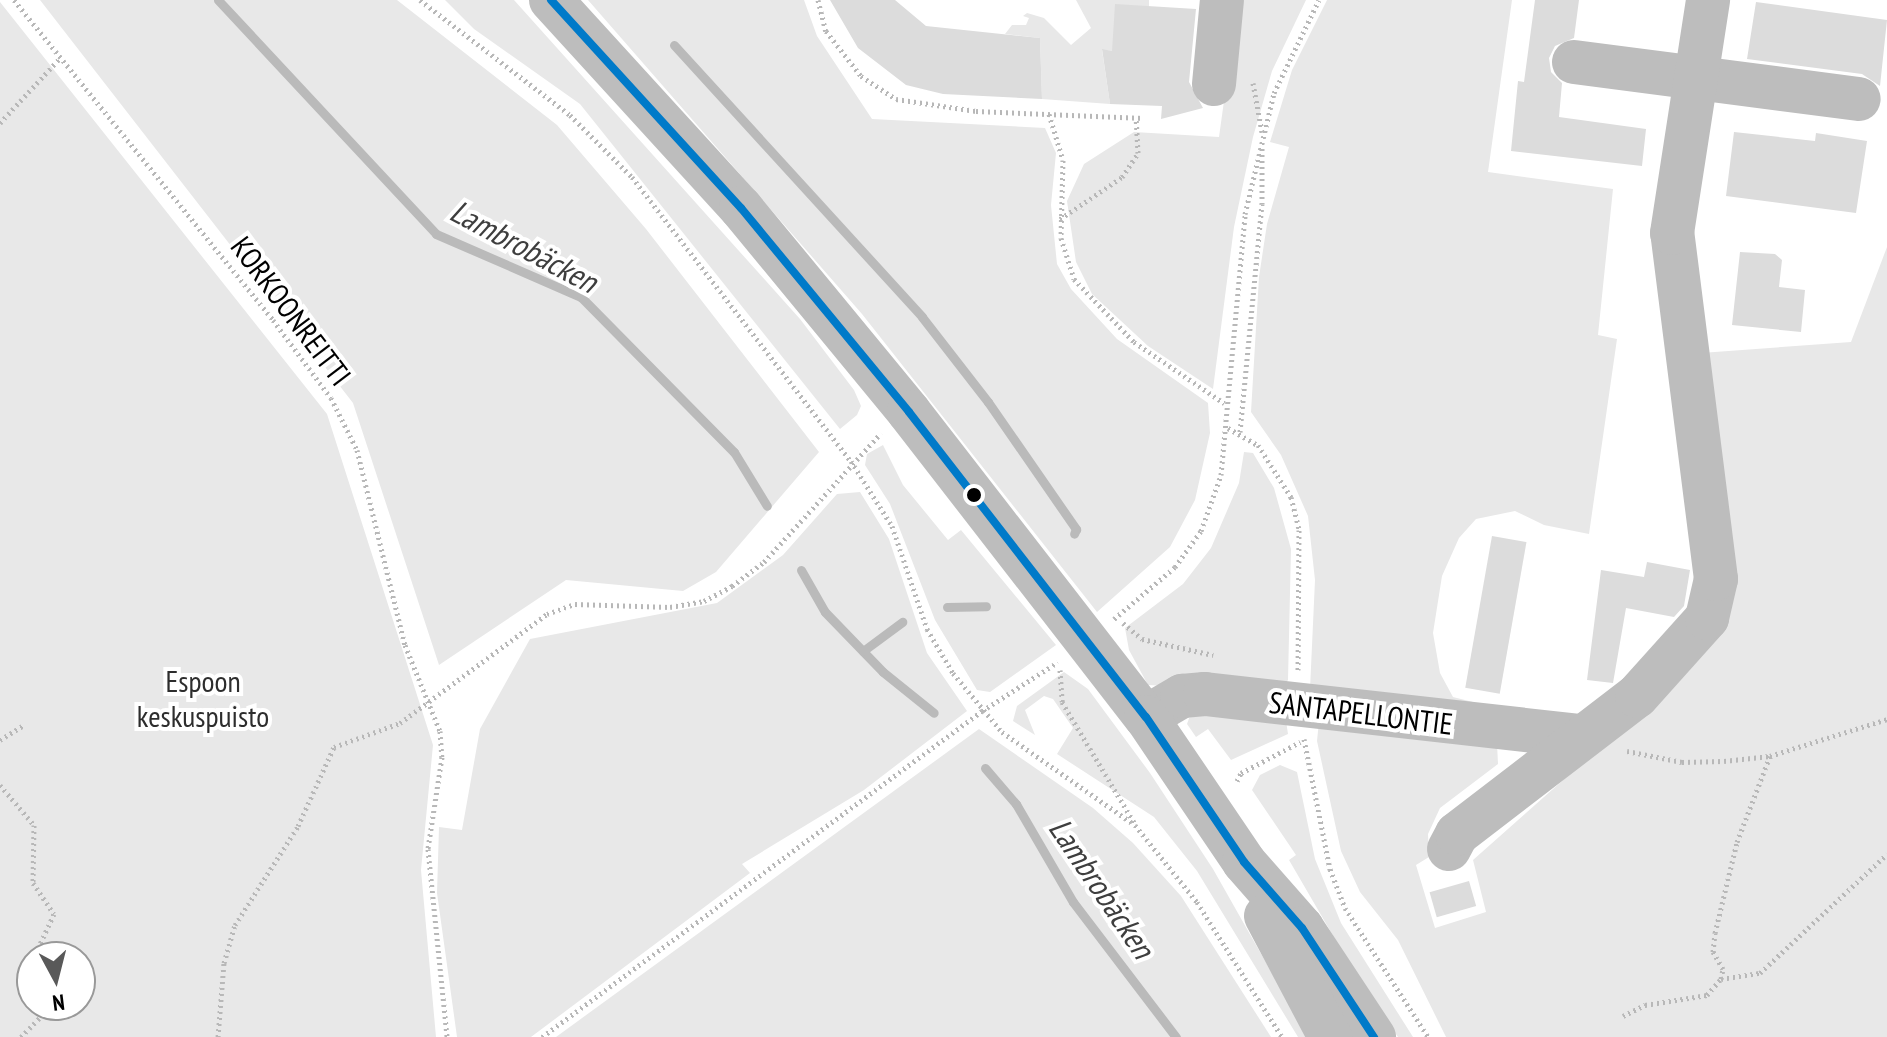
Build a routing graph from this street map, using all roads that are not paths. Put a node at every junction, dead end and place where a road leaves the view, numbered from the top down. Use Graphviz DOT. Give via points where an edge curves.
graph roads {
  1 [pos="551,0"];
  2 [pos="1222,0"];
  3 [pos="1708,0"];
  4 [pos="1574,62"];
  5 [pos="1695,79"];
  6 [pos="1214,84"];
  7 [pos="1859,99"];
  8 [pos="1146,717"];
  9 [pos="1581,736"];
  10 [pos="1449,849"];
  11 [pos="1244,862"];
  12 [pos="1330,1037"];
  13 [pos="1374,1037"];
  1 -- 8 [label="main road" via="741,208 1053,595 1083,647"];
  2 -- 6 [label="main road"];
  3 -- 5 [label="main road"];
  4 -- 5 [label="main road"];
  5 -- 7 [label="main road"];
  5 -- 9 [label="main road" via="1672,233 1716,579 1707,618 1637,696"];
  8 -- 9 [label="main road, SANTAPELLONTIE" via="1182,696 1205,694"];
  8 -- 11 [label="main road"];
  9 -- 10 [label="main road" via="1457,834"];
  11 -- 12 [label="main road" via="1276,940"];
  11 -- 13 [label="main road" via="1302,928"];
}
